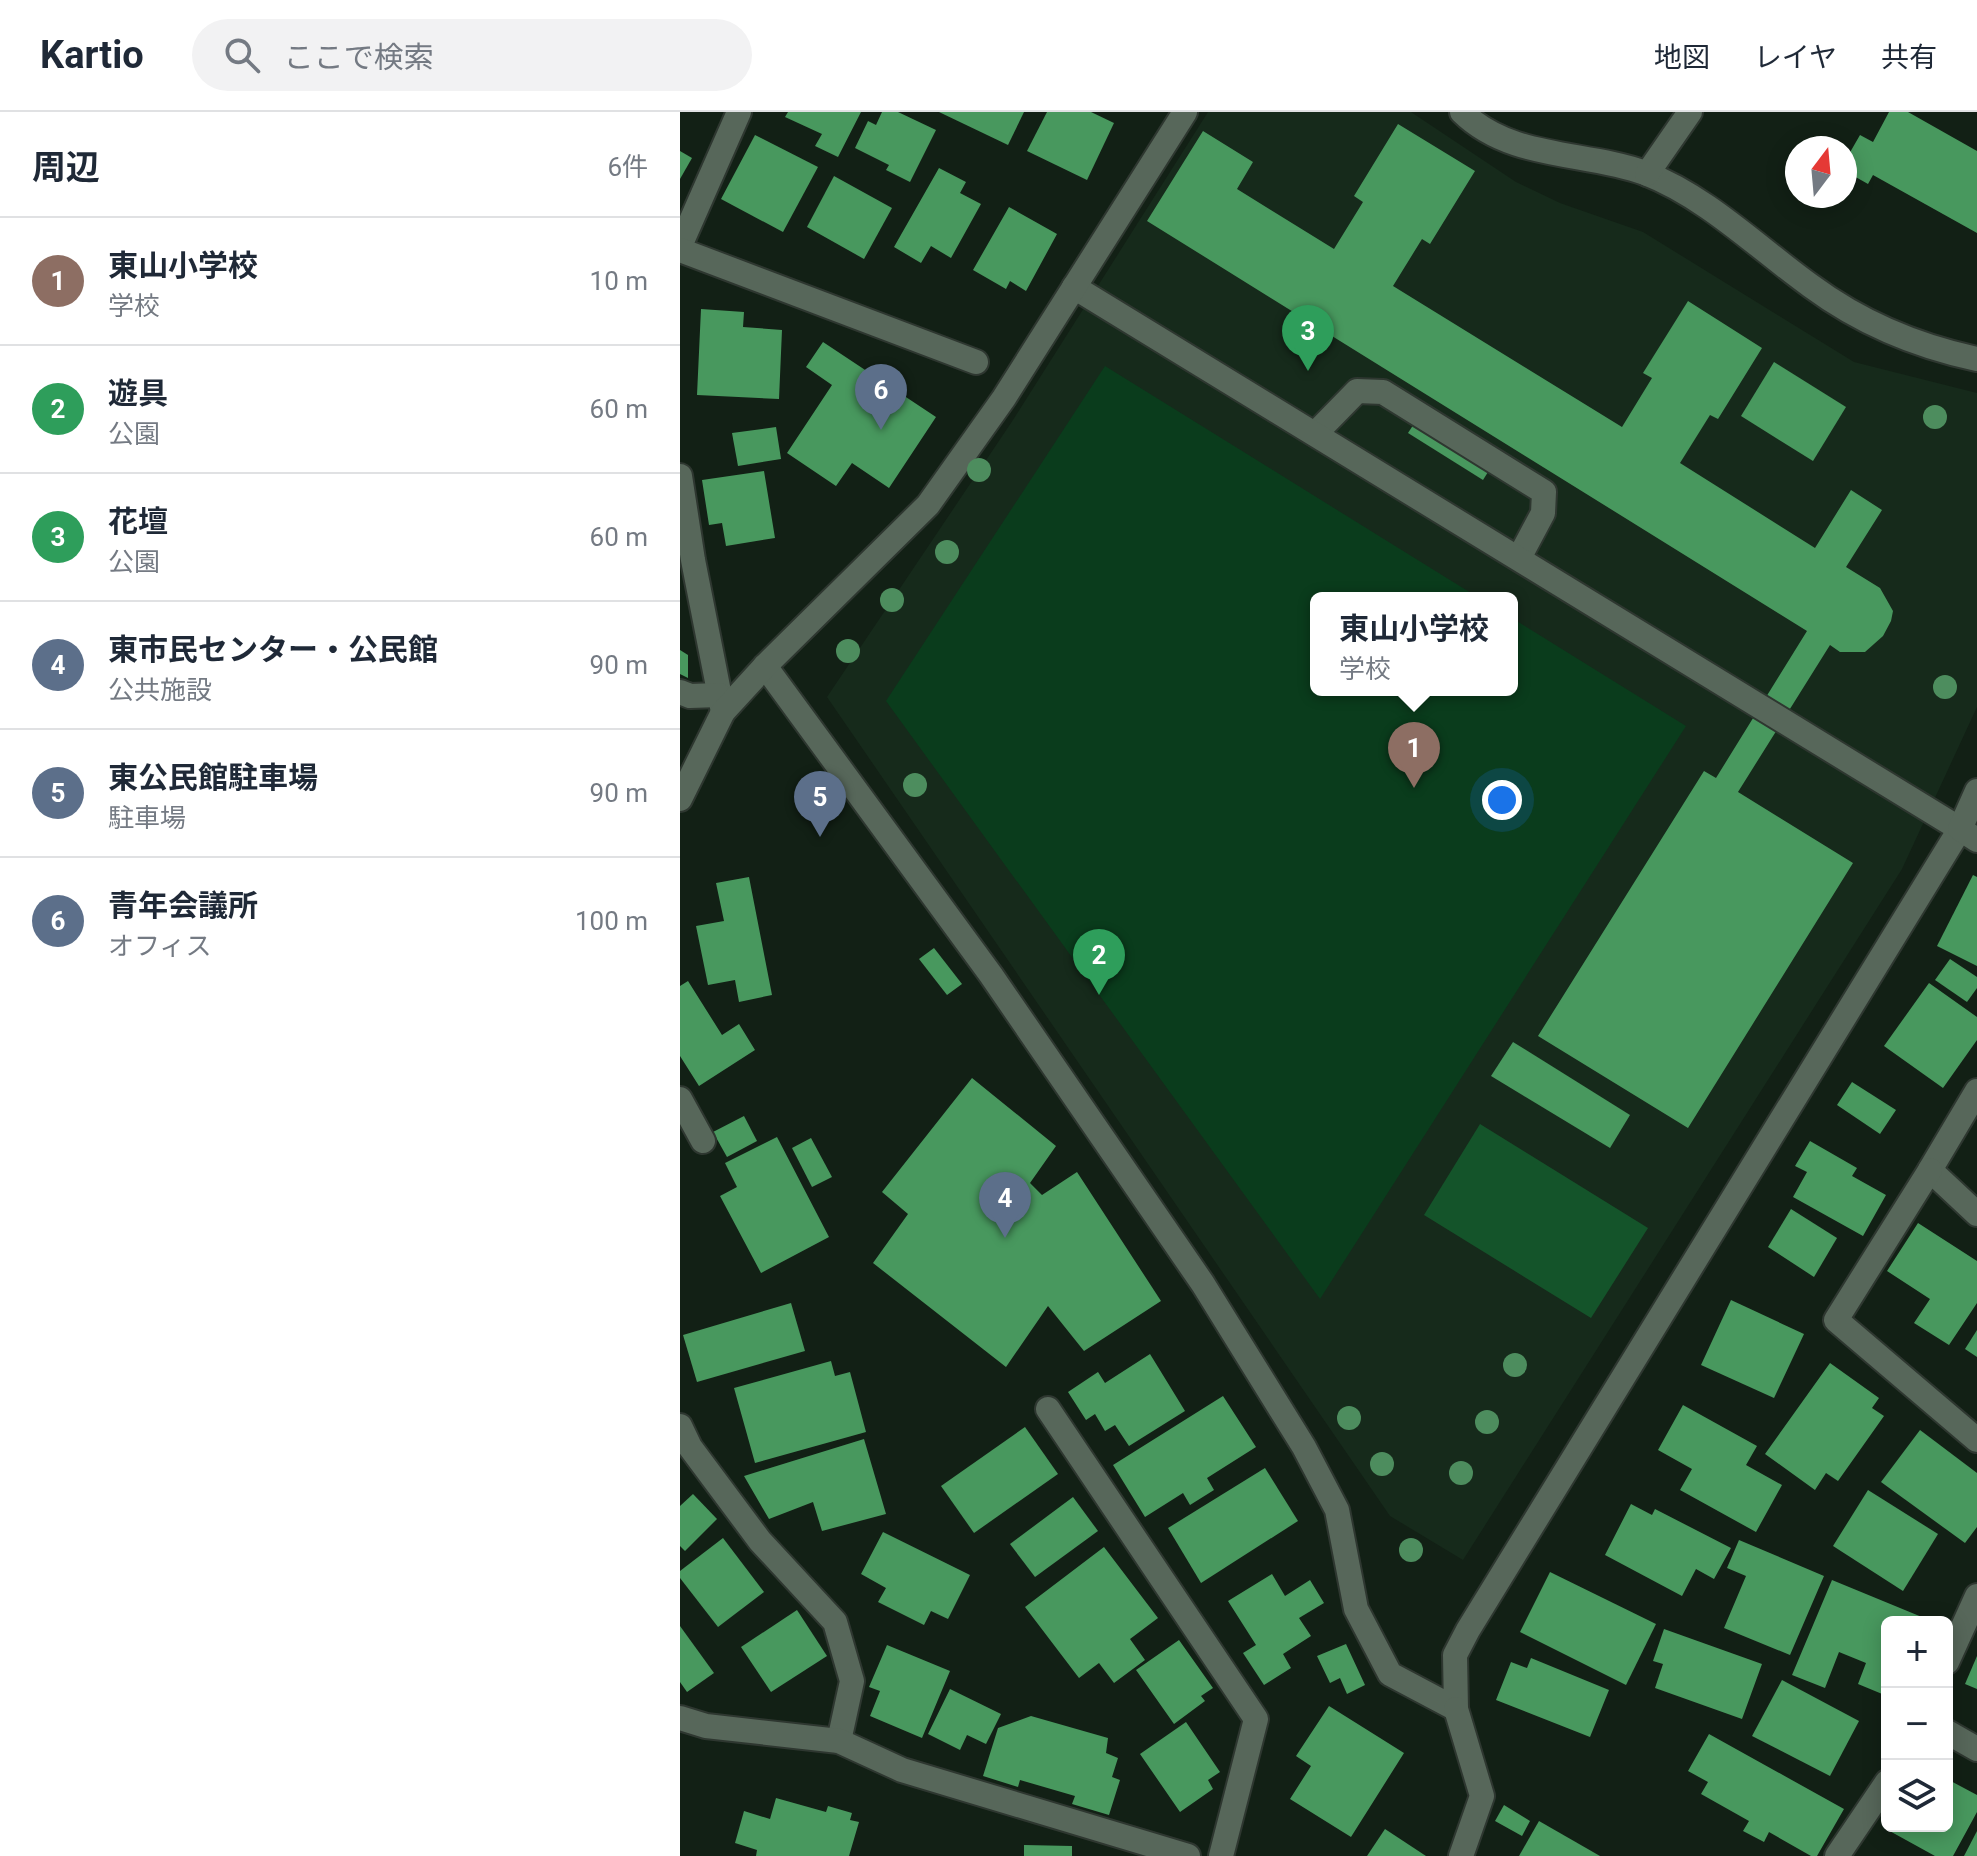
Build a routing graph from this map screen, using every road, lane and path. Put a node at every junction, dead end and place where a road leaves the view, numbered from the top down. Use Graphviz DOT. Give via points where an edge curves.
graph roads {
  1 [pos="739,112"];
  2 [pos="1185,112"];
  3 [pos="1462,112"];
  4 [pos="1690,112"];
  5 [pos="1647,174"];
  6 [pos="680,248"];
  7 [pos="1074,287"];
  8 [pos="1977,359"];
  9 [pos="976,362"];
  10 [pos="1315,434"];
  11 [pos="680,476"];
  12 [pos="1519,558"];
  13 [pos="765,666"];
  14 [pos="680,692"];
  15 [pos="721,703"];
  16 [pos="1977,791"];
  17 [pos="680,799"];
  18 [pos="1969,835"];
  19 [pos="1977,1091"];
  20 [pos="680,1099"];
  21 [pos="703,1141"];
  22 [pos="1930,1170"];
  23 [pos="1977,1214"];
  24 [pos="1048,1409"];
  25 [pos="680,1426"];
  26 [pos="1977,1440"];
  27 [pos="1977,1596"];
  28 [pos="1953,1649"];
  29 [pos="1456,1709"];
  30 [pos="680,1718"];
  31 [pos="1953,1735"];
  32 [pos="839,1741"];
  33 [pos="1977,1749"];
  34 [pos="1881,1791"];
  35 [pos="1188,1856"];
  36 [pos="1221,1856"];
  37 [pos="1461,1856"];
  38 [pos="1837,1856"];
  1 -- 6 [label="street"];
  2 -- 7 [label="street"];
  3 -- 5 [label="street" via="1509,141"];
  4 -- 5 [label="street"];
  5 -- 8 [label="street" via="1709,209 1850,312 1886,332"];
  6 -- 9 [label="street"];
  7 -- 10 [label="street"];
  7 -- 13 [label="street" via="928,505"];
  10 -- 12 [label="street"];
  10 -- 12 [label="street" via="1357,391 1383,392 1544,492 1543,513"];
  11 -- 15 [label="street"];
  12 -- 18 [label="street"];
  13 -- 15 [label="street"];
  13 -- 29 [label="street" via="991,975 1203,1284 1337,1510 1356,1609 1390,1674"];
  14 -- 15 [label="street"];
  15 -- 17 [label="street"];
  16 -- 18 [label="street"];
  18 -- 29 [label="street" via="1468,1630 1455,1655"];
  19 -- 22 [label="street"];
  20 -- 21 [label="street"];
  22 -- 23 [label="street"];
  22 -- 26 [label="street" via="1836,1320"];
  24 -- 36 [label="street" via="1256,1719"];
  25 -- 32 [label="street" via="760,1541 835,1622 852,1681"];
  27 -- 28 [label="street"];
  29 -- 37 [label="street" via="1482,1796"];
  30 -- 32 [label="street" via="706,1726"];
  31 -- 33 [label="street"];
  32 -- 35 [label="street" via="902,1770"];
  34 -- 38 [label="street"];
}
